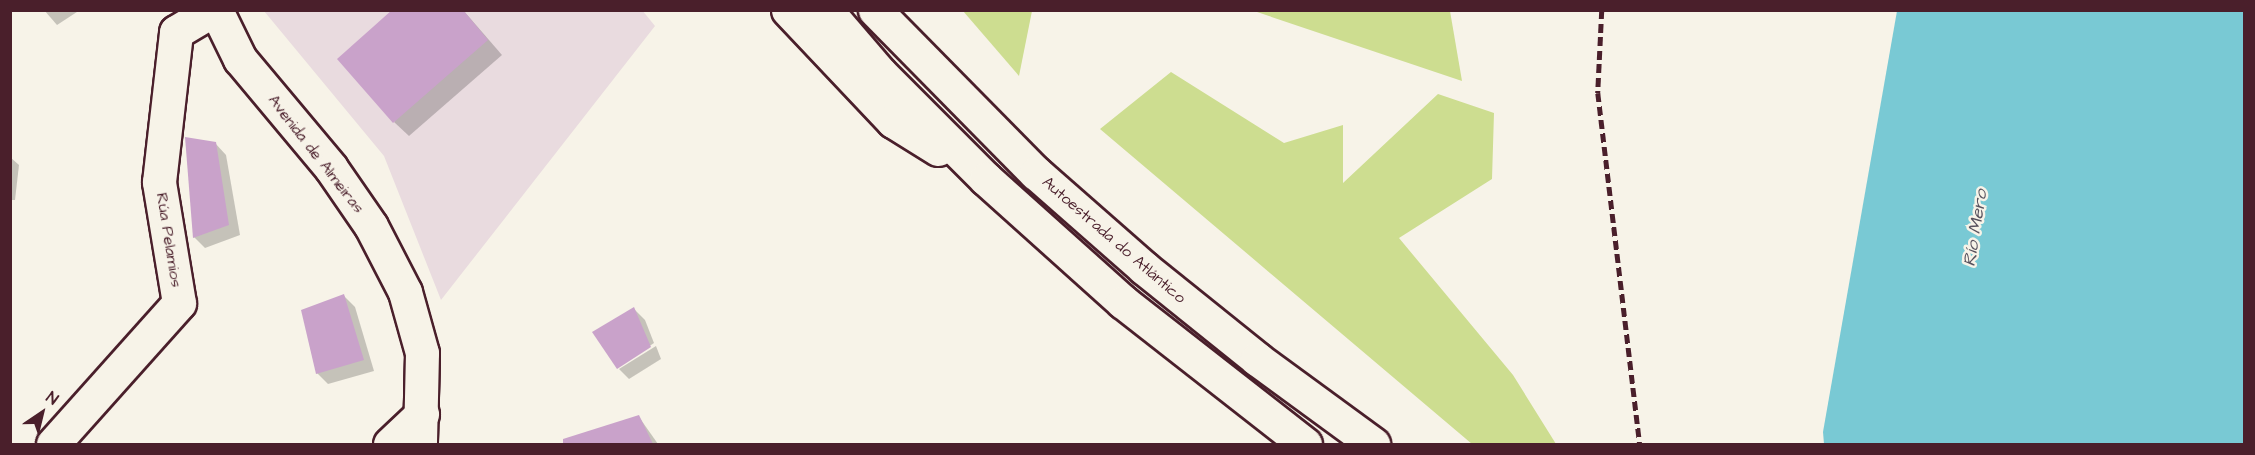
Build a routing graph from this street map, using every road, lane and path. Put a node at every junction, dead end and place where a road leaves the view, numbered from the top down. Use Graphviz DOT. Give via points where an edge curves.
graph roads {
  1 [pos="214,10"];
  2 [pos="788,10"];
  3 [pos="826,10"];
  4 [pos="875,10"];
  5 [pos="986,179"];
  6 [pos="421,429"];
  7 [pos="53,444"];
  8 [pos="390,444"];
  9 [pos="1305,444"];
  10 [pos="1373,444"];
  1 -- 6 [label="main road, Avenida de Almeiras" via="240,59 331,168 372,226 405,292 422,353"];
  1 -- 7 [label="main road, Rúa Pelamios" via="176,32 159,182 178,303"];
  2 -- 5 [label="main road" via="893,121"];
  3 -- 5 [label="main road" via="880,73"];
  4 -- 10 [label="main road, Autoestrada do Atlántico" via="1036,173 1143,267 1257,359"];
  5 -- 9 [label="main road" via="1123,302"];
  6 -- 8 [label="main road"];
}
